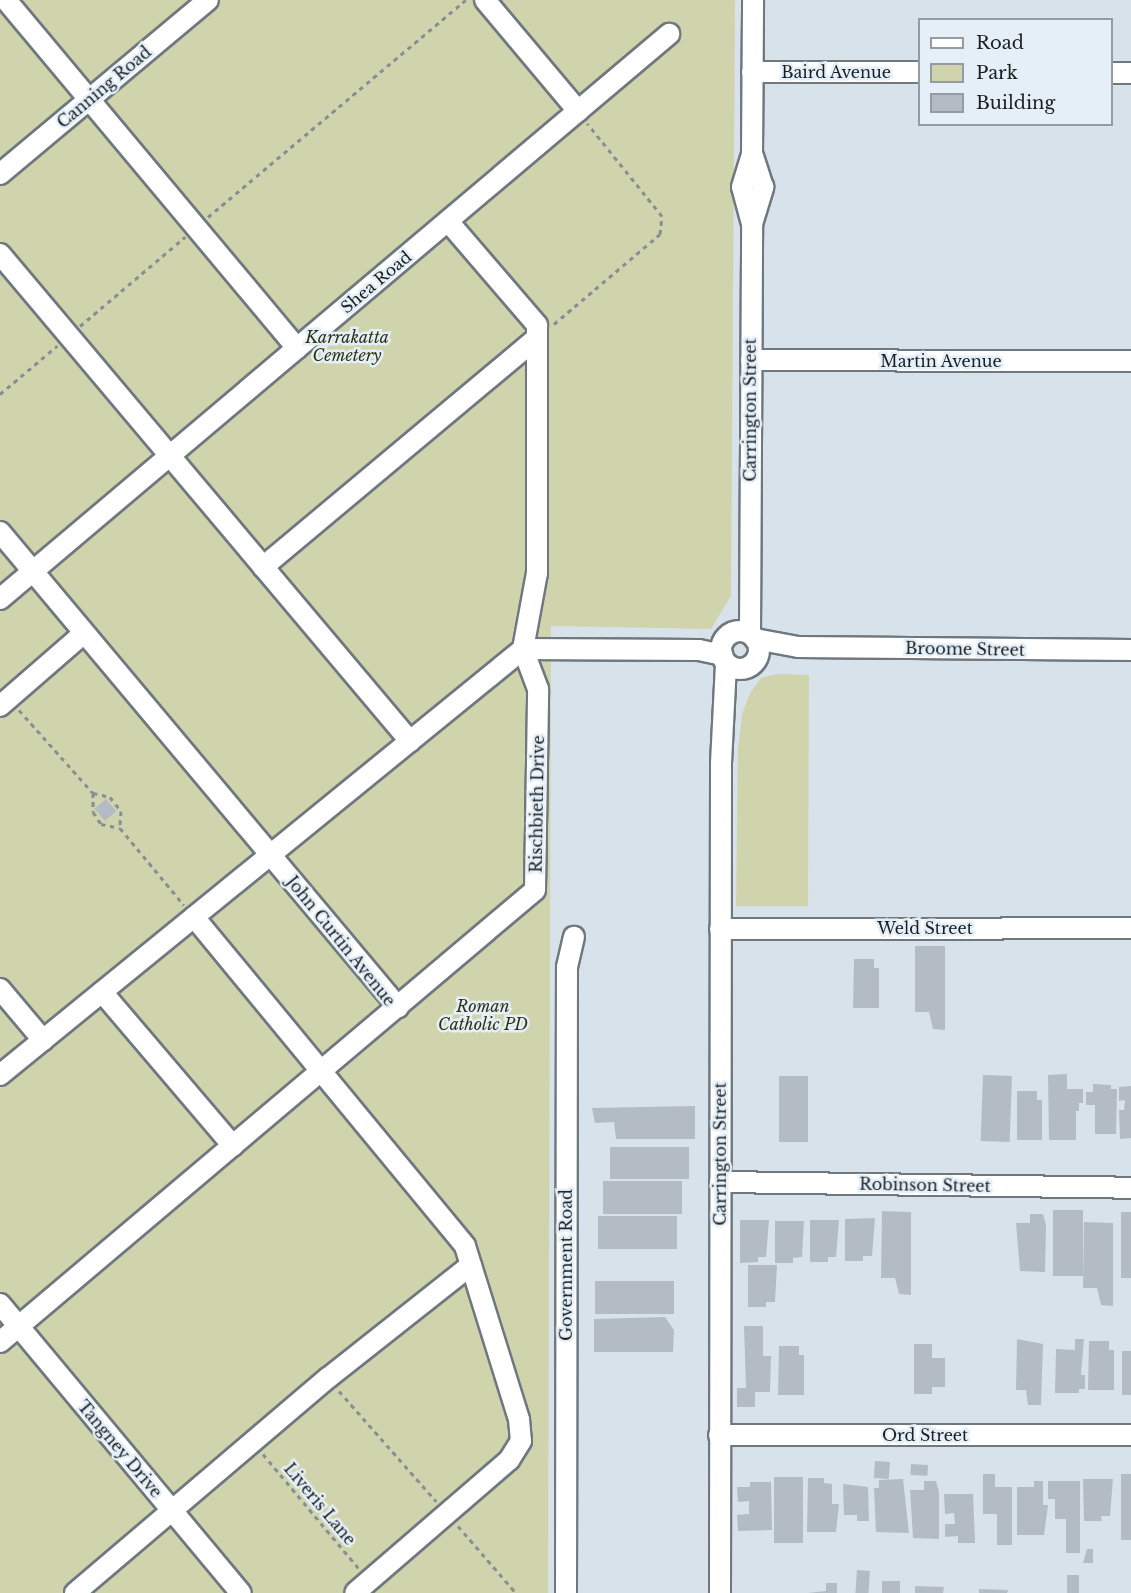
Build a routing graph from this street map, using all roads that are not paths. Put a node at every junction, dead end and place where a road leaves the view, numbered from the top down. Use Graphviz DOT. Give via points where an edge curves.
graph roads {
  1 [pos="6,0"];
  2 [pos="208,0"];
  3 [pos="484,0"];
  4 [pos="753,0"];
  5 [pos="669,34"];
  6 [pos="752,72"];
  7 [pos="918,72"];
  8 [pos="1113,73"];
  9 [pos="1131,73"];
  10 [pos="89,99"];
  11 [pos="578,111"];
  12 [pos="0,174"];
  13 [pos="448,220"];
  14 [pos="0,254"];
  15 [pos="537,338"];
  16 [pos="297,348"];
  17 [pos="751,360"];
  18 [pos="1131,361"];
  19 [pos="170,456"];
  20 [pos="0,532"];
  21 [pos="263,567"];
  22 [pos="33,571"];
  23 [pos="0,599"];
  24 [pos="84,633"];
  25 [pos="523,649"];
  26 [pos="739,649"];
  27 [pos="1131,650"];
  28 [pos="4,702"];
  29 [pos="410,741"];
  30 [pos="270,855"];
  31 [pos="194,917"];
  32 [pos="1131,928"];
  33 [pos="720,929"];
  34 [pos="574,937"];
  35 [pos="0,989"];
  36 [pos="102,992"];
  37 [pos="398,1007"];
  38 [pos="43,1040"];
  39 [pos="321,1072"];
  40 [pos="0,1075"];
  41 [pos="233,1146"];
  42 [pos="720,1182"];
  43 [pos="1131,1188"];
  44 [pos="471,1265"];
  45 [pos="0,1304"];
  46 [pos="18,1326"];
  47 [pos="0,1342"];
  48 [pos="719,1435"];
  49 [pos="1131,1435"];
  50 [pos="172,1510"];
  51 [pos="362,1587"];
  52 [pos="75,1593"];
  53 [pos="241,1593"];
  54 [pos="566,1593"];
  55 [pos="720,1593"];
  1 -- 10 [label="street"];
  2 -- 10 [label="street, Canning Road"];
  3 -- 11 [label="street"];
  4 -- 6 [label="street, Carrington Street"];
  5 -- 11 [label="street, Shea Road"];
  6 -- 7 [label="street, Baird Avenue"];
  6 -- 17 [label="street, Carrington Street" via="752,154 742,187 752,224"];
  8 -- 9 [label="street"];
  10 -- 12 [label="street, Canning Road"];
  10 -- 16 [label="street"];
  11 -- 13 [label="street, Shea Road"];
  13 -- 15 [label="street" via="537,325"];
  13 -- 16 [label="street, Shea Road"];
  14 -- 19 [label="street"];
  15 -- 21 [label="street"];
  15 -- 25 [label="street" via="537,573"];
  16 -- 19 [label="street, Shea Road"];
  17 -- 18 [label="street, Martin Avenue"];
  17 -- 26 [label="street, Carrington Street" via="748,597"];
  19 -- 21 [label="street"];
  19 -- 22 [label="street, Shea Road"];
  20 -- 22 [label="street, John Curtin Avenue"];
  21 -- 29 [label="street"];
  22 -- 23 [label="street, Shea Road"];
  22 -- 24 [label="street, John Curtin Avenue"];
  24 -- 28 [label="street"];
  24 -- 30 [label="street, John Curtin Avenue"];
  25 -- 26 [label="street, Broome Street"];
  25 -- 29 [label="street"];
  25 -- 37 [label="street, Rischbieth Drive" via="538,689 535,890"];
  26 -- 27 [label="street, Broome Street"];
  26 -- 33 [label="street, Carrington Street" via="725,715 721,763"];
  29 -- 30 [label="street"];
  30 -- 31 [label="street"];
  30 -- 37 [label="street, John Curtin Avenue"];
  31 -- 36 [label="street"];
  31 -- 39 [label="street"];
  32 -- 33 [label="street, Weld Street"];
  33 -- 42 [label="street, Carrington Street"];
  34 -- 54 [label="street, Government Road" via="567,979"];
  35 -- 38 [label="street"];
  36 -- 38 [label="street"];
  36 -- 41 [label="street"];
  37 -- 39 [label="street, John Curtin Avenue"];
  38 -- 40 [label="street"];
  39 -- 41 [label="street, John Curtin Avenue"];
  39 -- 44 [label="street" via="465,1246"];
  41 -- 46 [label="street, John Curtin Avenue"];
  42 -- 43 [label="street, Robinson Street"];
  42 -- 48 [label="street, Carrington Street"];
  44 -- 50 [label="street" via="328,1378"];
  44 -- 51 [label="street" via="519,1419 521,1441 509,1460"];
  45 -- 46 [label="street, Tangney Drive"];
  46 -- 47 [label="street, John Curtin Avenue"];
  46 -- 50 [label="street, Tangney Drive"];
  48 -- 49 [label="street, Ord Street"];
  48 -- 55 [label="street, Carrington Street"];
  50 -- 52 [label="street"];
  50 -- 53 [label="street, Tangney Drive"];
}
